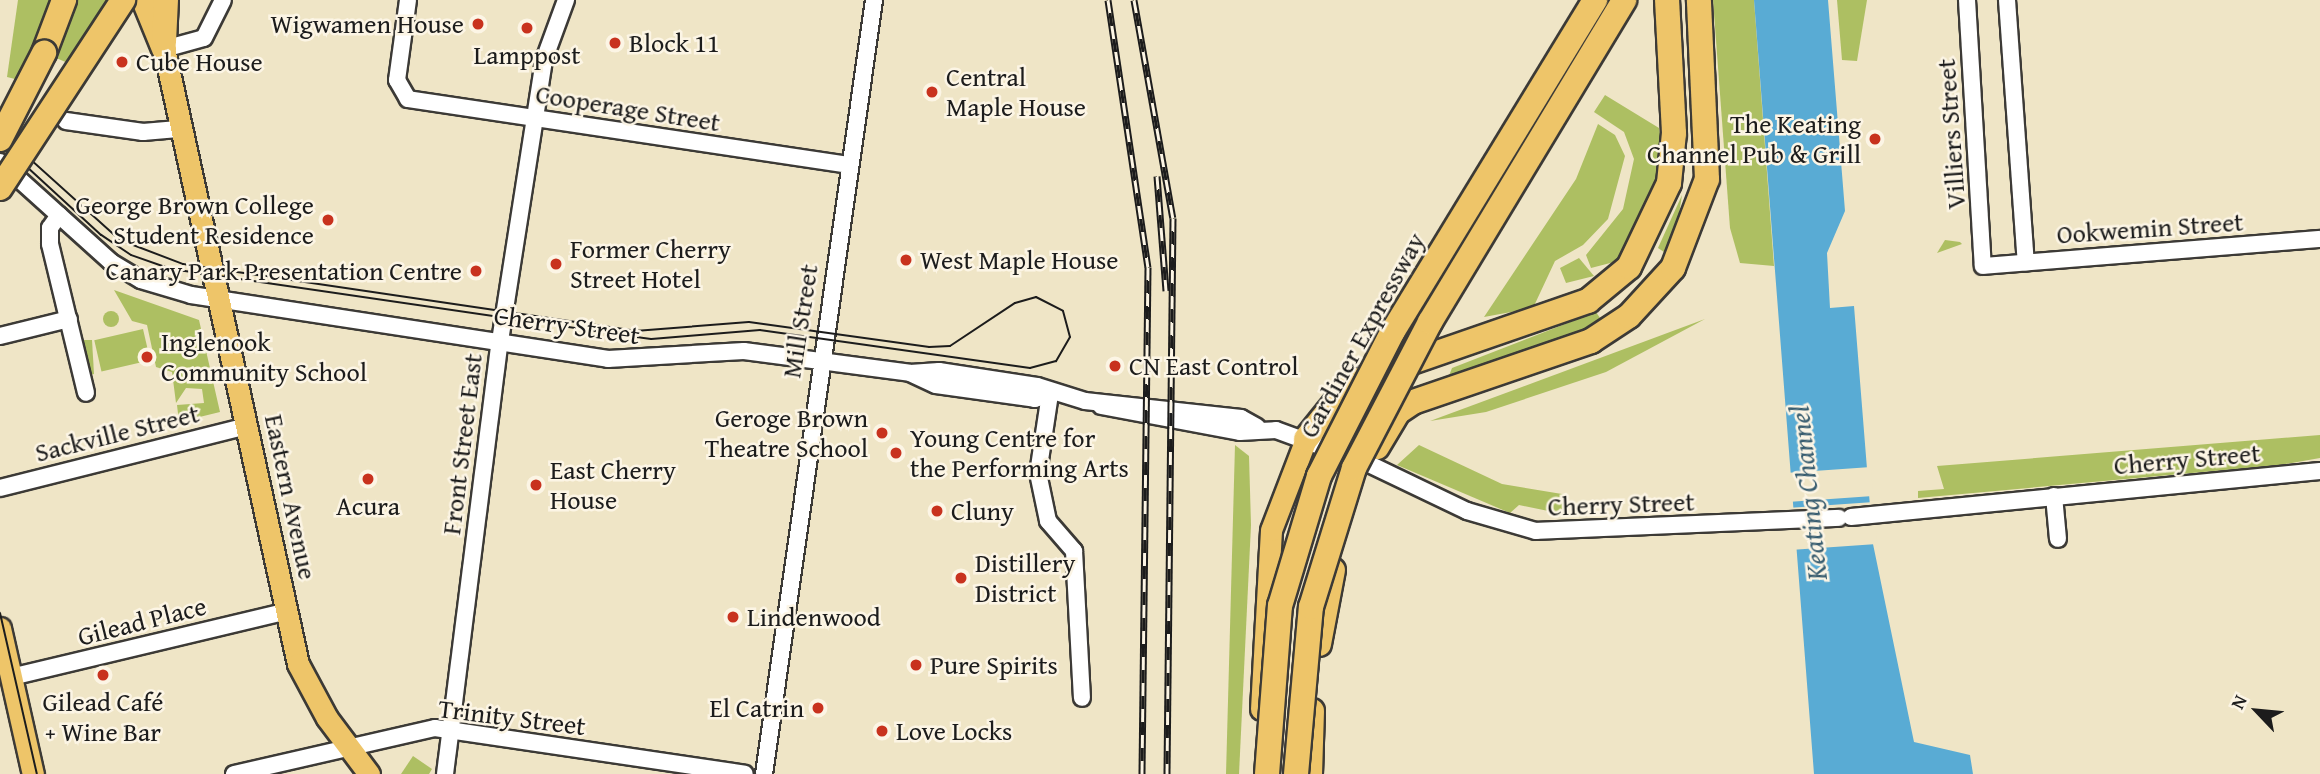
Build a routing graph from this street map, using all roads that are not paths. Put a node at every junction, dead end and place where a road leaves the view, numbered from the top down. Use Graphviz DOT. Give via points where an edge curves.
graph roads {
  1 [pos="64,0"];
  2 [pos="123,0"];
  3 [pos="144,0"];
  4 [pos="166,0"];
  5 [pos="223,0"];
  6 [pos="408,0"];
  7 [pos="566,0"];
  8 [pos="874,0"];
  9 [pos="1595,0"];
  10 [pos="1624,0"];
  11 [pos="1667,0"];
  12 [pos="1699,0"];
  13 [pos="1967,0"];
  14 [pos="2007,0"];
  15 [pos="1701,30"];
  16 [pos="164,49"];
  17 [pos="1673,106"];
  18 [pos="535,118"];
  19 [pos="66,121"];
  20 [pos="181,129"];
  21 [pos="0,139"];
  22 [pos="0,162"];
  23 [pos="847,165"];
  24 [pos="0,188"];
  25 [pos="59,215"];
  26 [pos="2320,239"];
  27 [pos="2026,262"];
  28 [pos="1983,266"];
  29 [pos="218,299"];
  30 [pos="69,319"];
  31 [pos="0,336"];
  32 [pos="500,341"];
  33 [pos="820,360"];
  34 [pos="86,393"];
  35 [pos="1049,394"];
  36 [pos="246,426"];
  37 [pos="1306,439"];
  38 [pos="1369,464"];
  39 [pos="2320,471"];
  40 [pos="0,488"];
  41 [pos="2054,496"];
  42 [pos="2057,539"];
  43 [pos="284,612"];
  44 [pos="1,634"];
  45 [pos="11,677"];
  46 [pos="1082,698"];
  47 [pos="447,729"];
  48 [pos="349,746"];
  49 [pos="33,774"];
  50 [pos="234,774"];
  51 [pos="369,774"];
  52 [pos="445,774"];
  53 [pos="745,774"];
  54 [pos="764,774"];
  55 [pos="1264,774"];
  56 [pos="1296,774"];
  57 [pos="1310,774"];
  1 -- 21 [label="highway, bridge"];
  2 -- 24 [label="highway, bridge"];
  3 -- 16 [label="highway, Eastern Avenue"];
  4 -- 16 [label="highway, Eastern Avenue"];
  5 -- 16 [label="street" via="204,38"];
  6 -- 18 [label="street, Cooperage Street" via="397,80 403,94"];
  7 -- 18 [label="street, Front Street East" via="544,60"];
  8 -- 23 [label="street, Mill Street"];
  9 -- 55 [label="highway, Gardiner Expressway, bridge" via="1393,331 1318,476 1280,606"];
  10 -- 56 [label="highway, Gardiner Expressway, bridge" via="1430,322 1354,468 1311,607"];
  11 -- 17 [label="highway"];
  12 -- 15 [label="highway"];
  13 -- 28 [label="street, Villiers Street"];
  14 -- 27 [label="street"];
  15 -- 17 [label="highway"];
  15 -- 38 [label="highway" via="1707,179 1691,231 1660,285 1591,341 1413,402 1398,412"];
  16 -- 20 [label="main road, Eastern Avenue"];
  17 -- 37 [label="highway" via="1662,205 1633,261 1605,290 1458,350 1351,383"];
  18 -- 23 [label="street, Cooperage Street"];
  18 -- 32 [label="street, Front Street East"];
  19 -- 20 [label="street" via="143,132"];
  20 -- 29 [label="main road, Eastern Avenue"];
  22 -- 25 [label="street, Cherry Street"];
  23 -- 33 [label="street, Mill Street"];
  25 -- 29 [label="street, Cherry Street" via="141,280"];
  25 -- 30 [label="street" via="50,228 50,244"];
  26 -- 27 [label="street, Ookwemin Street"];
  27 -- 28 [label="street, Ookwemin Street"];
  29 -- 32 [label="street, Cherry Street"];
  29 -- 36 [label="main road, Eastern Avenue"];
  30 -- 31 [label="street"];
  30 -- 34 [label="street"];
  32 -- 33 [label="street, Cherry Street" via="627,360 744,351"];
  32 -- 47 [label="street, Front Street East"];
  33 -- 35 [label="street, Cherry Street" via="910,373 936,385 1035,399"];
  33 -- 54 [label="street, Mill Street"];
  35 -- 37 [label="street, Cherry Street" via="1149,418 1240,432 1257,428"];
  35 -- 46 [label="street" via="1038,473 1048,521 1074,551"];
  36 -- 40 [label="street, Sackville Street"];
  36 -- 43 [label="main road, Eastern Avenue"];
  37 -- 38 [label="street, Cherry Street"];
  37 -- 55 [label="main road" via="1271,530"];
  38 -- 41 [label="street, Cherry Street" via="1466,511 1536,531 1784,522"];
  38 -- 57 [label="highway" via="1322,615"];
  39 -- 41 [label="street, Cherry Street"];
  41 -- 42 [label="street"];
  43 -- 45 [label="street, Gilead Place"];
  43 -- 48 [label="main road, Eastern Avenue" via="306,680"];
  44 -- 45 [label="main road"];
  45 -- 49 [label="main road"];
  47 -- 48 [label="street, Trinity Street"];
  47 -- 52 [label="street, Front Street East"];
  47 -- 53 [label="street, Trinity Street"];
  48 -- 50 [label="street, Trinity Street"];
  48 -- 51 [label="main road, Eastern Avenue"];
}
